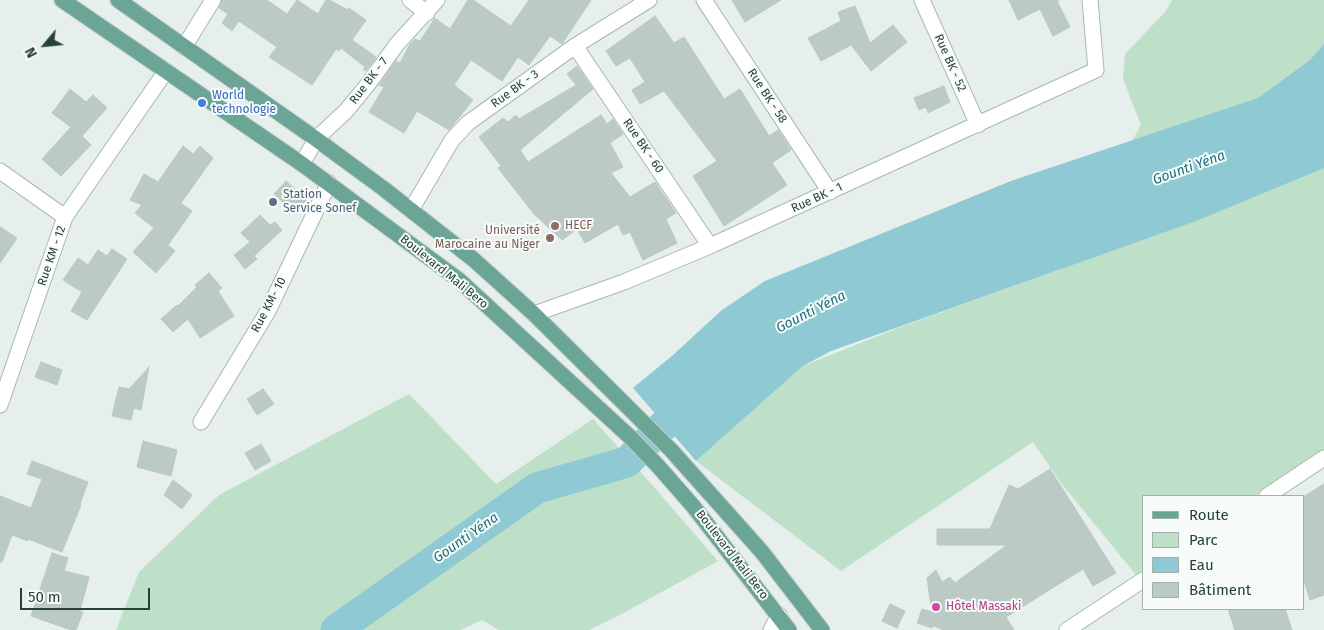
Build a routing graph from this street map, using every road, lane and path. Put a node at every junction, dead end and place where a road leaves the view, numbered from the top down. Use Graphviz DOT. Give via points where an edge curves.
graph roads {
  1 [pos="62,0"];
  2 [pos="118,0"];
  3 [pos="213,0"];
  4 [pos="410,0"];
  5 [pos="437,0"];
  6 [pos="649,0"];
  7 [pos="704,0"];
  8 [pos="922,0"];
  9 [pos="1090,0"];
  10 [pos="427,13"];
  11 [pos="575,46"];
  12 [pos="184,47"];
  13 [pos="166,71"];
  14 [pos="978,125"];
  15 [pos="316,139"];
  16 [pos="302,164"];
  17 [pos="0,171"];
  18 [pos="329,183"];
  19 [pos="830,192"];
  20 [pos="411,210"];
  21 [pos="65,217"];
  22 [pos="710,246"];
  23 [pos="534,314"];
  24 [pos="0,406"];
  25 [pos="201,422"];
  26 [pos="1324,458"];
  27 [pos="1268,495"];
  28 [pos="1142,581"];
  29 [pos="779,615"];
  30 [pos="770,630"];
  31 [pos="790,630"];
  32 [pos="822,630"];
  33 [pos="1067,630"];
  1 -- 13 [label="main road, Boulevard Mali Bero"];
  2 -- 12 [label="main road, Boulevard Mali Bero"];
  3 -- 12 [label="street"];
  4 -- 10 [label="street"];
  5 -- 10 [label="street, Rue BK - 7"];
  6 -- 11 [label="street, Rue BK - 3"];
  7 -- 19 [label="street, Rue BK - 58"];
  8 -- 14 [label="street, Rue BK - 52"];
  9 -- 14 [label="street, Rue BK - 1" via="1096,70"];
  10 -- 15 [label="street, Rue BK - 7" via="397,44 346,111"];
  11 -- 20 [label="street, Rue BK - 3" via="459,131"];
  11 -- 22 [label="street, Rue BK - 60"];
  12 -- 15 [label="main road, Boulevard Mali Bero"];
  13 -- 16 [label="main road, Boulevard Mali Bero"];
  13 -- 21 [label="street, Rue KM - 12"];
  14 -- 19 [label="street, Rue BK - 1"];
  15 -- 16 [label="street, Rue BK - 7"];
  15 -- 20 [label="main road, Boulevard Mali Bero"];
  16 -- 18 [label="main road, Boulevard Mali Bero"];
  17 -- 21 [label="street"];
  18 -- 25 [label="street, Rue KM- 10" via="268,311"];
  18 -- 29 [label="main road, Boulevard Mali Bero" via="459,280 630,437 693,506"];
  19 -- 22 [label="street, Rue BK - 1"];
  20 -- 23 [label="main road, Boulevard Mali Bero"];
  21 -- 24 [label="street, Rue KM - 12"];
  22 -- 23 [label="street, Rue BK - 1" via="624,282"];
  23 -- 32 [label="main road, Boulevard Mali Bero" via="671,450 762,552"];
  26 -- 27 [label="street"];
  28 -- 33 [label="street"];
  29 -- 30 [label="street"];
  29 -- 31 [label="main road, Boulevard Mali Bero"];
}
